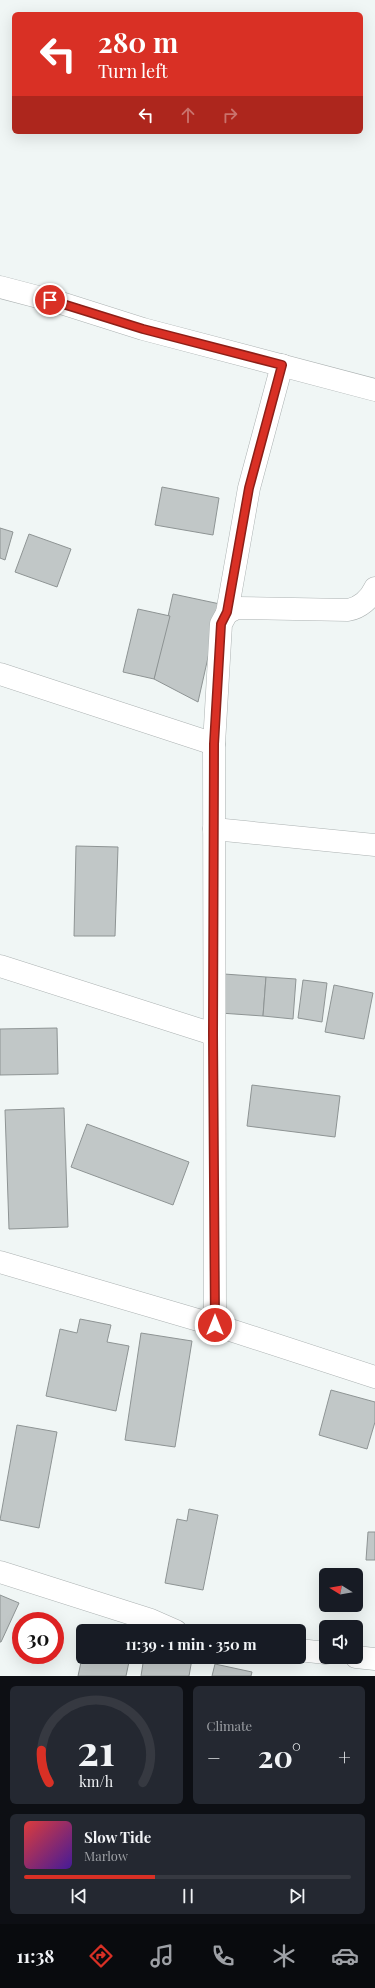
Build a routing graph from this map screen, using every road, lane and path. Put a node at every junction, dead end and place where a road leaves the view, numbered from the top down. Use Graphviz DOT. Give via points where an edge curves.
graph roads {
  1 [pos="0,287"];
  2 [pos="282,365"];
  3 [pos="375,390"];
  4 [pos="375,588"];
  5 [pos="227,612"];
  6 [pos="0,674"];
  7 [pos="214,744"];
  8 [pos="214,829"];
  9 [pos="375,845"];
  10 [pos="0,966"];
  11 [pos="213,1034"];
  12 [pos="1,1268"];
  13 [pos="215,1325"];
  14 [pos="375,1377"];
  15 [pos="0,1572"];
  16 [pos="160,1624"];
  17 [pos="306,1651"];
  18 [pos="319,1652"];
  19 [pos="363,1657"];
  20 [pos="375,1659"];
  1 -- 2 [label="street" via="56,301 143,329"];
  2 -- 3 [label="street"];
  2 -- 5 [label="street" via="249,488"];
  4 -- 5 [label="street" via="357,608 348,610 237,608"];
  5 -- 7 [label="street" via="221,624"];
  6 -- 7 [label="street"];
  7 -- 8 [label="street"];
  8 -- 9 [label="street"];
  8 -- 11 [label="street"];
  10 -- 11 [label="street"];
  11 -- 13 [label="street"];
  12 -- 13 [label="street"];
  13 -- 14 [label="street"];
  15 -- 16 [label="street"];
  17 -- 18 [label="street"];
  19 -- 20 [label="street"];
}
